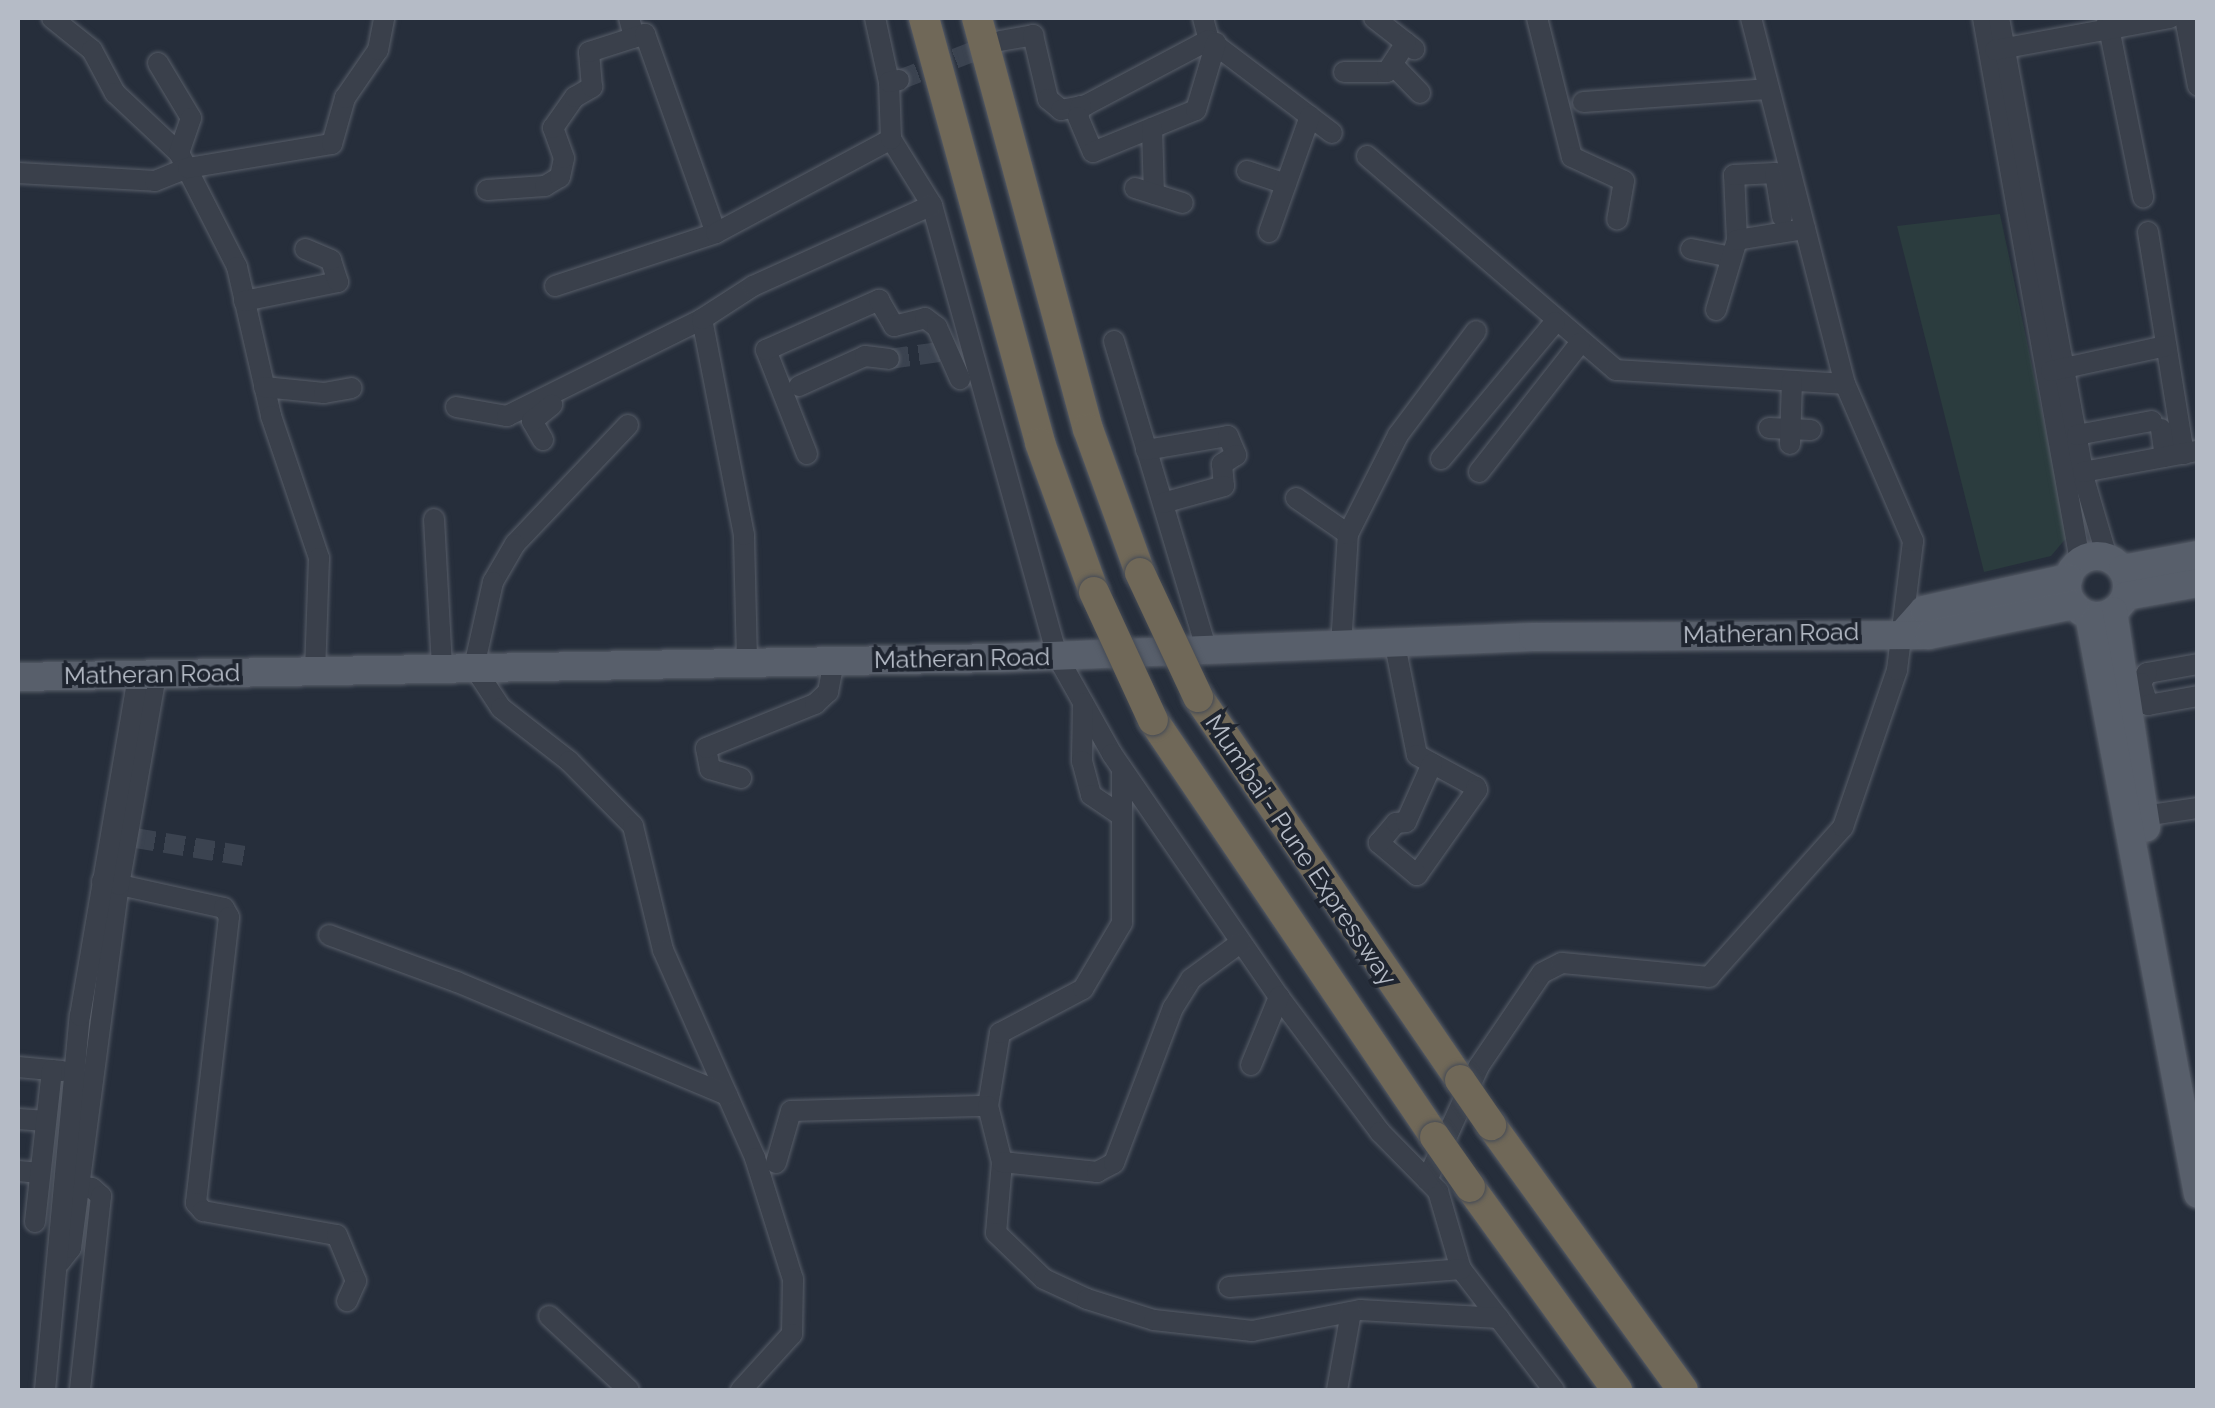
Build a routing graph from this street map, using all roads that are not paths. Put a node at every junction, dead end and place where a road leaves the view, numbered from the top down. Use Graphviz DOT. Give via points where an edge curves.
graph roads {
  1 [pos="52,18"];
  2 [pos="384,18"];
  3 [pos="875,18"];
  4 [pos="924,18"];
  5 [pos="977,18"];
  6 [pos="1203,18"];
  7 [pos="1374,18"];
  8 [pos="1538,18"];
  9 [pos="1751,18"];
  10 [pos="1982,18"];
  11 [pos="1999,18"];
  12 [pos="2170,18"];
  13 [pos="2185,18"];
  14 [pos="2108,23"];
  15 [pos="631,27"];
  16 [pos="1213,41"];
  17 [pos="1000,42"];
  18 [pos="1997,50"];
  19 [pos="158,64"];
  20 [pos="1395,66"];
  21 [pos="1344,72"];
  22 [pos="2198,86"];
  23 [pos="1768,88"];
  24 [pos="1420,93"];
  25 [pos="1583,102"];
  26 [pos="1082,106"];
  27 [pos="1310,116"];
  28 [pos="1152,128"];
  29 [pos="1332,133"];
  30 [pos="891,140"];
  31 [pos="179,150"];
  32 [pos="1367,156"];
  33 [pos="1247,171"];
  34 [pos="18,173"];
  35 [pos="1286,184"];
  36 [pos="487,190"];
  37 [pos="2143,196"];
  38 [pos="1183,203"];
  39 [pos="932,205"];
  40 [pos="1782,216"];
  41 [pos="1617,219"];
  42 [pos="1805,229"];
  43 [pos="716,232"];
  44 [pos="1269,232"];
  45 [pos="2148,232"];
  46 [pos="305,249"];
  47 [pos="1690,249"];
  48 [pos="1734,249"];
  49 [pos="556,286"];
  50 [pos="244,301"];
  51 [pos="1716,310"];
  52 [pos="702,319"];
  53 [pos="1555,322"];
  54 [pos="1476,331"];
  55 [pos="1114,342"];
  56 [pos="1580,343"];
  57 [pos="2166,346"];
  58 [pos="955,349"];
  59 [pos="889,358"];
  60 [pos="2056,370"];
  61 [pos="600,377"];
  62 [pos="960,379"];
  63 [pos="1792,381"];
  64 [pos="1845,384"];
  65 [pos="577,385"];
  66 [pos="799,386"];
  67 [pos="264,387"];
  68 [pos="352,388"];
  69 [pos="546,402"];
  70 [pos="456,406"];
  71 [pos="628,425"];
  72 [pos="1790,433"];
  73 [pos="2077,435"];
  74 [pos="544,440"];
  75 [pos="1146,450"];
  76 [pos="807,454"];
  77 [pos="2182,454"];
  78 [pos="1442,460"];
  79 [pos="1479,472"];
  80 [pos="2084,472"];
  81 [pos="1296,498"];
  82 [pos="1163,503"];
  83 [pos="434,519"];
  84 [pos="1360,522"];
  85 [pos="2198,555"];
  86 [pos="2198,583"];
  87 [pos="2098,586"];
  88 [pos="1905,630"];
  89 [pos="1395,645"];
  90 [pos="1341,648"];
  91 [pos="1206,651"];
  92 [pos="1057,656"];
  93 [pos="834,660"];
  94 [pos="748,661"];
  95 [pos="2198,664"];
  96 [pos="474,666"];
  97 [pos="442,667"];
  98 [pos="315,670"];
  99 [pos="147,675"];
  100 [pos="18,677"];
  101 [pos="2198,696"];
  102 [pos="1083,703"];
  103 [pos="1432,764"];
  104 [pos="1122,769"];
  105 [pos="740,778"];
  106 [pos="2198,808"];
  107 [pos="1118,813"];
  108 [pos="2135,817"];
  109 [pos="110,883"];
  110 [pos="329,935"];
  111 [pos="1240,943"];
  112 [pos="1278,997"];
  113 [pos="1251,1065"];
  114 [pos="18,1067"];
  115 [pos="52,1070"];
  116 [pos="74,1072"];
  117 [pos="727,1095"];
  118 [pos="2198,1100"];
  119 [pos="988,1106"];
  120 [pos="18,1118"];
  121 [pos="46,1121"];
  122 [pos="2193,1142"];
  123 [pos="1002,1162"];
  124 [pos="776,1163"];
  125 [pos="18,1171"];
  126 [pos="40,1173"];
  127 [pos="1427,1180"];
  128 [pos="69,1186"];
  129 [pos="2198,1194"];
  130 [pos="64,1220"];
  131 [pos="26,1221"];
  132 [pos="98,1221"];
  133 [pos="1461,1268"];
  134 [pos="1230,1286"];
  135 [pos="347,1301"];
  136 [pos="1351,1312"];
  137 [pos="549,1316"];
  138 [pos="1499,1318"];
  139 [pos="40,1390"];
  140 [pos="80,1390"];
  141 [pos="630,1390"];
  142 [pos="741,1390"];
  143 [pos="1336,1390"];
  144 [pos="1554,1390"];
  145 [pos="1617,1390"];
  146 [pos="1683,1390"];
  1 -- 31 [label="street" via="92,50 115,93"];
  2 -- 31 [label="street" via="378,50 345,98 332,144"];
  3 -- 30 [label="street" via="894,81"];
  4 -- 145 [label="highway, Mumbai - Pune Expressway, bridge" via="1040,444 1094,592 1154,720 1186,777"];
  5 -- 146 [label="highway, Mumbai - Pune Expressway, bridge" via="1088,429 1140,573 1198,697"];
  6 -- 16 [label="street"];
  7 -- 20 [label="street" via="1410,46"];
  8 -- 41 [label="street" via="1572,157 1624,180"];
  9 -- 23 [label="street"];
  10 -- 18 [label="street"];
  11 -- 18 [label="street"];
  12 -- 14 [label="street"];
  13 -- 22 [label="street"];
  14 -- 18 [label="street"];
  14 -- 37 [label="street"];
  15 -- 36 [label="street" via="589,52 592,87 553,128 564,158 560,177 546,186"];
  15 -- 43 [label="street" via="645,34"];
  16 -- 26 [label="street"];
  16 -- 27 [label="street"];
  16 -- 28 [label="street" via="1202,104"];
  17 -- 26 [label="street" via="1033,35 1048,99 1061,110"];
  18 -- 60 [label="street"];
  19 -- 31 [label="street" via="191,118"];
  20 -- 21 [label="street"];
  20 -- 24 [label="street"];
  23 -- 25 [label="street"];
  23 -- 42 [label="street"];
  26 -- 28 [label="street" via="1078,117 1092,152"];
  27 -- 29 [label="street"];
  27 -- 35 [label="street"];
  28 -- 38 [label="street" via="1144,191"];
  30 -- 39 [label="street"];
  30 -- 43 [label="street"];
  31 -- 34 [label="street" via="154,181"];
  31 -- 50 [label="street" via="224,237"];
  32 -- 53 [label="street"];
  33 -- 35 [label="street"];
  35 -- 44 [label="street"];
  39 -- 52 [label="street" via="753,286"];
  39 -- 58 [label="street"];
  40 -- 48 [label="street" via="1775,174 1734,175"];
  42 -- 48 [label="street"];
  42 -- 64 [label="street"];
  43 -- 49 [label="street"];
  45 -- 57 [label="street"];
  46 -- 50 [label="street" via="331,260 338,282"];
  47 -- 48 [label="street"];
  48 -- 51 [label="street"];
  50 -- 67 [label="street"];
  52 -- 65 [label="street"];
  52 -- 94 [label="street" via="744,535"];
  53 -- 56 [label="street"];
  53 -- 78 [label="street"];
  54 -- 84 [label="street" via="1398,435"];
  55 -- 75 [label="street"];
  56 -- 63 [label="street" via="1625,372"];
  56 -- 79 [label="street"];
  57 -- 60 [label="street"];
  57 -- 77 [label="street"];
  58 -- 62 [label="street"];
  58 -- 76 [label="street" via="930,320 900,328 878,300 766,350"];
  58 -- 92 [label="street"];
  59 -- 66 [label="street" via="865,356"];
  60 -- 73 [label="street"];
  60 -- 87 [label="street"];
  61 -- 65 [label="street"];
  63 -- 64 [label="street"];
  63 -- 72 [label="street"];
  64 -- 88 [label="street" via="1913,541"];
  65 -- 69 [label="street"];
  67 -- 68 [label="street" via="324,393"];
  67 -- 98 [label="street" via="319,558"];
  69 -- 70 [label="street" via="506,416"];
  69 -- 74 [label="street" via="532,421"];
  71 -- 96 [label="street" via="515,544 493,582"];
  73 -- 77 [label="street" via="2156,425"];
  73 -- 80 [label="street"];
  75 -- 82 [label="street"];
  75 -- 82 [label="street" via="1228,436 1236,455 1222,464 1224,486"];
  77 -- 80 [label="street"];
  80 -- 87 [label="street"];
  81 -- 84 [label="street"];
  82 -- 91 [label="street"];
  83 -- 97 [label="street"];
  84 -- 90 [label="street"];
  85 -- 87 [label="main road, Matheran Road"];
  86 -- 87 [label="main road, Matheran Road"];
  87 -- 88 [label="main road, Matheran Road" via="1930,635"];
  87 -- 108 [label="main road"];
  88 -- 89 [label="main road, Matheran Road"];
  88 -- 127 [label="street" via="1873,753 1842,827 1812,863 1709,977 1562,964 1542,973 1479,1066"];
  89 -- 90 [label="main road, Matheran Road"];
  89 -- 103 [label="street" via="1416,756"];
  90 -- 91 [label="main road, Matheran Road"];
  91 -- 92 [label="main road, Matheran Road"];
  92 -- 93 [label="main road, Matheran Road"];
  92 -- 102 [label="street"];
  93 -- 94 [label="main road, Matheran Road"];
  93 -- 105 [label="street" via="828,692 816,704 706,748 710,769"];
  94 -- 96 [label="main road, Matheran Road"];
  95 -- 101 [label="street" via="2147,673 2141,683 2148,705"];
  96 -- 97 [label="main road, Matheran Road"];
  96 -- 117 [label="street" via="501,708 569,761 633,826 663,950"];
  97 -- 98 [label="main road, Matheran Road"];
  98 -- 99 [label="main road, Matheran Road"];
  99 -- 100 [label="main road, Matheran Road"];
  99 -- 109 [label="street"];
  99 -- 109 [label="street" via="133,831"];
  102 -- 104 [label="street"];
  102 -- 107 [label="street" via="1082,760 1091,795"];
  103 -- 103 [label="street" via="1477,790 1417,875 1379,843 1396,822 1406,822"];
  104 -- 107 [label="street"];
  104 -- 111 [label="street"];
  106 -- 108 [label="street"];
  107 -- 119 [label="street" via="1127,866 1122,923 1083,989 1000,1032"];
  108 -- 118 [label="main road"];
  108 -- 122 [label="main road"];
  109 -- 116 [label="street"];
  109 -- 128 [label="street"];
  109 -- 135 [label="street" via="224,908 229,917 196,1203 203,1211 338,1235 356,1281"];
  110 -- 117 [label="street"];
  111 -- 112 [label="street"];
  111 -- 123 [label="street" via="1191,979 1173,1008 1114,1163 1098,1172"];
  112 -- 113 [label="street"];
  112 -- 127 [label="street" via="1380,1132"];
  114 -- 115 [label="street"];
  115 -- 116 [label="street"];
  115 -- 121 [label="street"];
  116 -- 128 [label="street"];
  117 -- 142 [label="street" via="755,1158 793,1279 792,1334"];
  119 -- 123 [label="street"];
  119 -- 124 [label="street" via="791,1111"];
  120 -- 121 [label="street"];
  121 -- 126 [label="street"];
  122 -- 129 [label="main road"];
  123 -- 136 [label="street" via="996,1234 1044,1280 1087,1300 1154,1320 1252,1331"];
  125 -- 126 [label="street"];
  126 -- 131 [label="street"];
  127 -- 133 [label="street" via="1438,1191"];
  128 -- 130 [label="street"];
  128 -- 132 [label="street" via="101,1196"];
  130 -- 131 [label="street"];
  130 -- 132 [label="street"];
  130 -- 139 [label="street" via="71,1248 60,1262"];
  132 -- 140 [label="street"];
  133 -- 134 [label="street"];
  133 -- 138 [label="street"];
  136 -- 138 [label="street"];
  136 -- 143 [label="street"];
  137 -- 141 [label="street"];
  138 -- 144 [label="street"];
}
